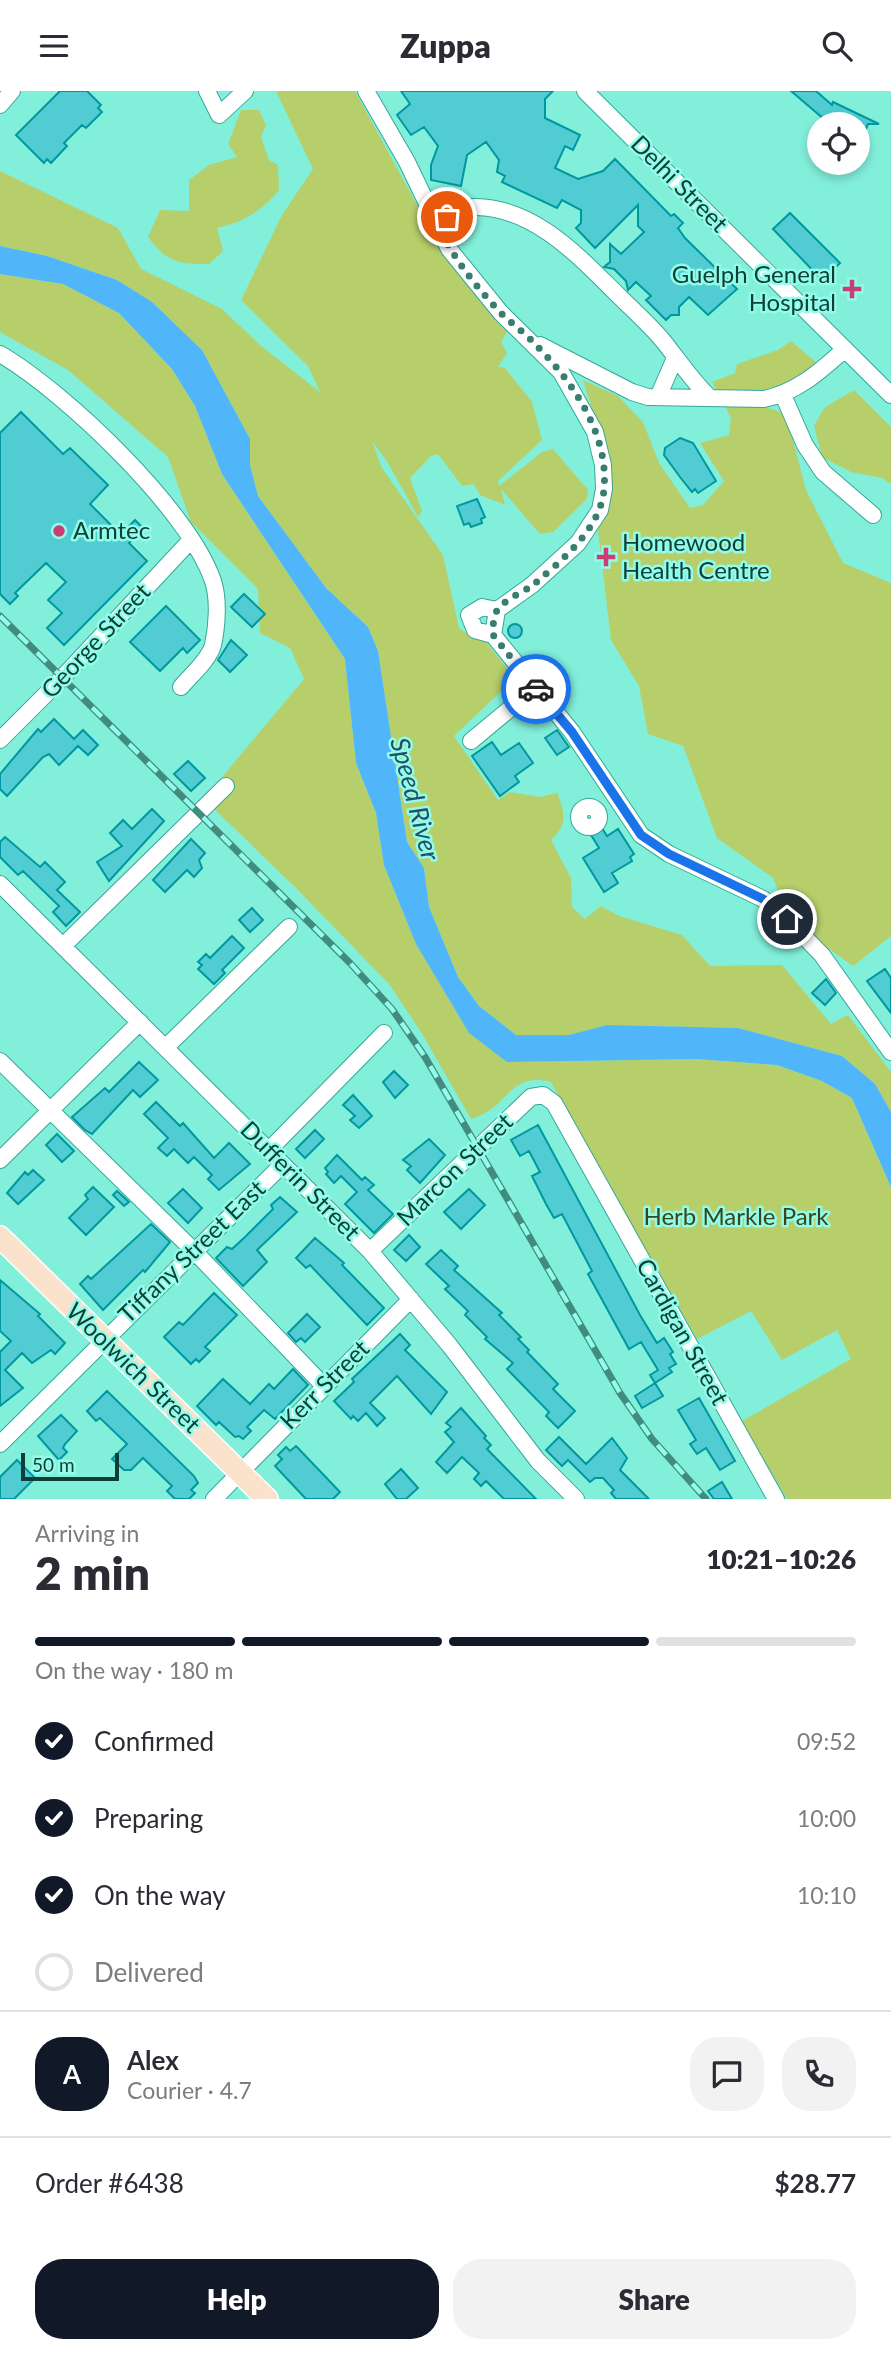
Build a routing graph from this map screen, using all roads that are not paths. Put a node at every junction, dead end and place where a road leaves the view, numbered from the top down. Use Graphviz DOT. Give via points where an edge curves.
graph roads {
  1 [pos="12,91"];
  2 [pos="207,91"];
  3 [pos="245,91"];
  4 [pos="366,91"];
  5 [pos="585,91"];
  6 [pos="0,106"];
  7 [pos="436,222"];
  8 [pos="535,343"];
  9 [pos="845,349"];
  10 [pos="0,354"];
  11 [pos="675,358"];
  12 [pos="783,395"];
  13 [pos="891,395"];
  14 [pos="708,396"];
  15 [pos="658,397"];
  16 [pos="873,516"];
  17 [pos="190,541"];
  18 [pos="497,610"];
  19 [pos="493,635"];
  20 [pos="181,687"];
  21 [pos="535,688"];
  22 [pos="0,740"];
  23 [pos="471,741"];
  24 [pos="226,786"];
  25 [pos="617,799"];
  26 [pos="598,812"];
  27 [pos="0,884"];
  28 [pos="289,927"];
  29 [pos="64,945"];
  30 [pos="140,1022"];
  31 [pos="384,1033"];
  32 [pos="166,1047"];
  33 [pos="891,1052"];
  34 [pos="0,1061"];
  35 [pos="543,1095"];
  36 [pos="50,1111"];
  37 [pos="268,1151"];
  38 [pos="0,1160"];
  39 [pos="282,1165"];
  40 [pos="0,1237"];
  41 [pos="194,1251"];
  42 [pos="370,1251"];
  43 [pos="411,1299"];
  44 [pos="103,1339"];
  45 [pos="324,1386"];
  46 [pos="0,1444"];
  47 [pos="240,1472"];
  48 [pos="214,1499"];
  49 [pos="267,1499"];
  50 [pos="576,1499"];
  51 [pos="776,1499"];
  1 -- 6 [label="street"];
  2 -- 3 [label="street" via="219,115"];
  4 -- 7 [label="street"];
  5 -- 9 [label="street, Delhi Street"];
  7 -- 8 [label="street" via="469,275 501,313"];
  7 -- 11 [label="street" via="477,207 527,221 556,236"];
  8 -- 15 [label="street" via="632,392"];
  8 -- 18 [label="street" via="561,372 591,422 603,465 604,489 600,510 578,543"];
  9 -- 12 [label="street"];
  9 -- 13 [label="street, Delhi Street"];
  10 -- 17 [label="street" via="37,377 98,432 162,500"];
  11 -- 14 [label="street"];
  11 -- 15 [label="street"];
  12 -- 14 [label="street" via="764,399"];
  12 -- 16 [label="street" via="805,445 823,472"];
  14 -- 15 [label="street"];
  17 -- 20 [label="street" via="215,585 215,635 212,649"];
  17 -- 22 [label="street, George Street"];
  18 -- 19 [label="street"];
  18 -- 19 [label="street" via="482,607 469,615 471,627"];
  19 -- 21 [label="street"];
  21 -- 23 [label="street"];
  21 -- 25 [label="street" via="572,732"];
  24 -- 29 [label="street"];
  25 -- 26 [label="street"];
  25 -- 33 [label="street" via="641,835 771,906 822,955"];
  27 -- 29 [label="street, Dufferin Street"];
  28 -- 32 [label="street"];
  29 -- 30 [label="street, Dufferin Street"];
  30 -- 32 [label="street, Dufferin Street"];
  30 -- 36 [label="street"];
  31 -- 37 [label="street, Tiffany Street East"];
  32 -- 37 [label="street, Dufferin Street"];
  34 -- 36 [label="street"];
  35 -- 42 [label="street, Marcon Street" via="531,1097"];
  35 -- 51 [label="street, Cardigan Street" via="554,1103"];
  36 -- 38 [label="street"];
  36 -- 41 [label="street"];
  37 -- 39 [label="street, Dufferin Street"];
  39 -- 41 [label="street, Tiffany Street East"];
  39 -- 42 [label="street, Dufferin Street"];
  40 -- 44 [label="main road, Woolwich Street"];
  41 -- 44 [label="street, Tiffany Street East"];
  41 -- 45 [label="street"];
  42 -- 43 [label="street, Dufferin Street"];
  43 -- 45 [label="street, Kerr Street"];
  43 -- 50 [label="street, Dufferin Street" via="537,1461"];
  44 -- 46 [label="street, Tiffany Street East"];
  44 -- 47 [label="main road, Woolwich Street"];
  45 -- 47 [label="street, Kerr Street"];
  47 -- 48 [label="street, Kerr Street"];
  47 -- 49 [label="main road, Woolwich Street"];
}
